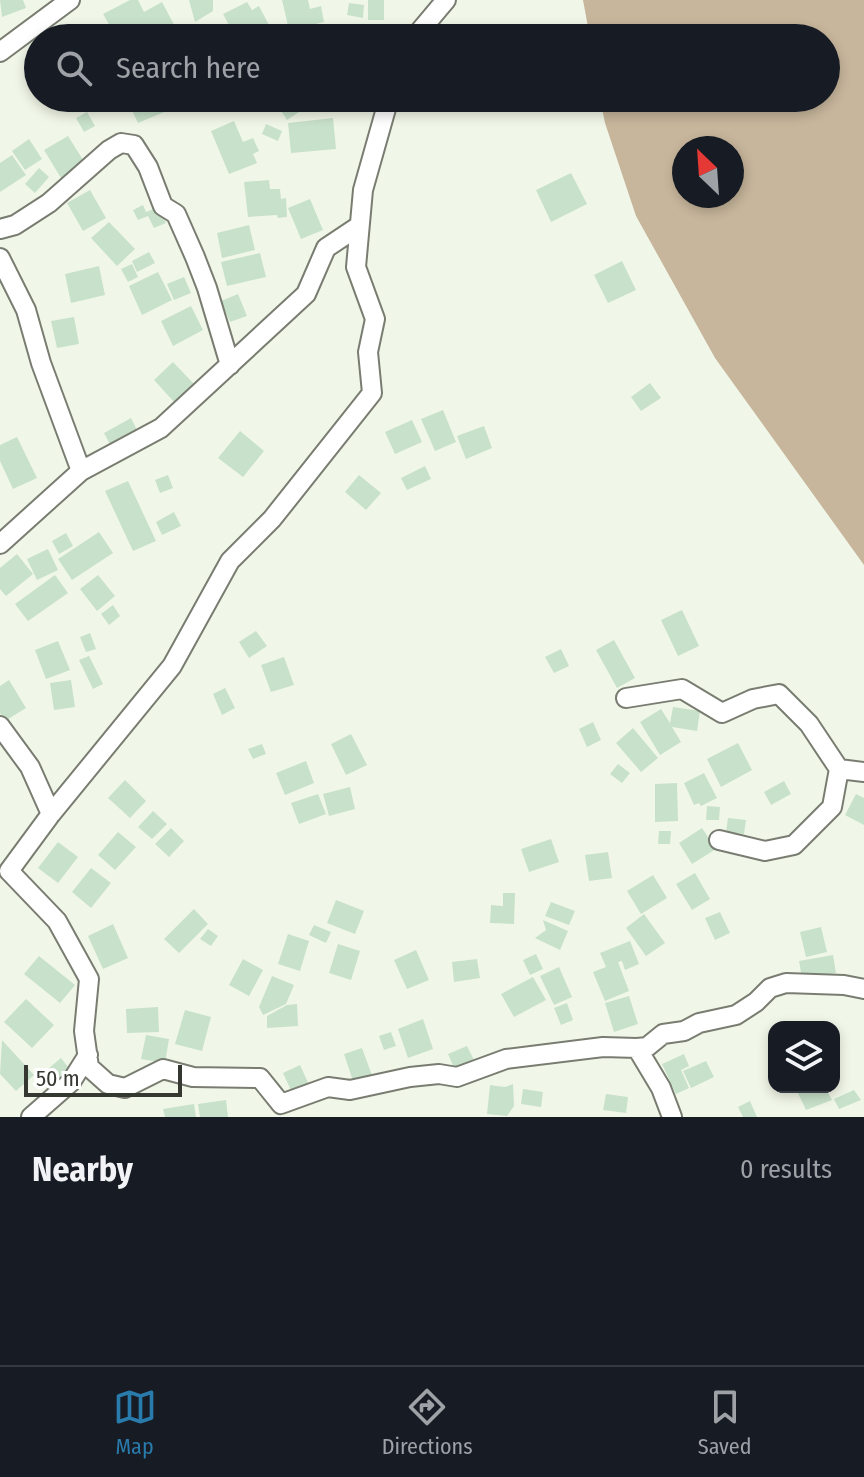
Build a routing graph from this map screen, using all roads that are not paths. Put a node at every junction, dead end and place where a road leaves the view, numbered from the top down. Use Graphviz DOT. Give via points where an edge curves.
graph roads {
  1 [pos="70,0"];
  2 [pos="446,0"];
  3 [pos="38,24"];
  4 [pos="426,24"];
  5 [pos="24,34"];
  6 [pos="0,52"];
  7 [pos="385,112"];
  8 [pos="359,226"];
  9 [pos="0,229"];
  10 [pos="0,258"];
  11 [pos="230,365"];
  12 [pos="81,471"];
  13 [pos="0,544"];
  14 [pos="626,698"];
  15 [pos="0,726"];
  16 [pos="839,769"];
  17 [pos="864,772"];
  18 [pos="51,814"];
  19 [pos="719,840"];
  20 [pos="864,989"];
  21 [pos="637,1048"];
  22 [pos="88,1055"];
  23 [pos="31,1117"];
  24 [pos="672,1117"];
  1 -- 3 [label="street"];
  2 -- 4 [label="street"];
  5 -- 6 [label="street"];
  7 -- 8 [label="street" via="363,190"];
  8 -- 11 [label="street" via="326,248 306,294"];
  8 -- 18 [label="street" via="356,267 375,319 368,352 372,393 272,519 230,561 172,666"];
  9 -- 11 [label="street" via="49,203 109,150 121,143 134,145 195,257"];
  10 -- 12 [label="street" via="26,310"];
  11 -- 12 [label="street" via="161,428"];
  12 -- 13 [label="street"];
  14 -- 16 [label="street" via="682,689 722,713 779,694 809,724"];
  15 -- 18 [label="street" via="30,767"];
  16 -- 17 [label="street"];
  16 -- 19 [label="street" via="832,807 794,845 765,851"];
  18 -- 22 [label="street" via="9,871 57,921 89,979 84,1031"];
  20 -- 21 [label="street" via="786,983 770,988 736,1015 663,1034"];
  21 -- 22 [label="street" via="506,1059 457,1077 410,1077 350,1090 328,1087 281,1104 260,1078 193,1077 163,1069 125,1088 108,1084 89,1067"];
  21 -- 24 [label="street"];
  22 -- 23 [label="street" via="71,1082"];
}
